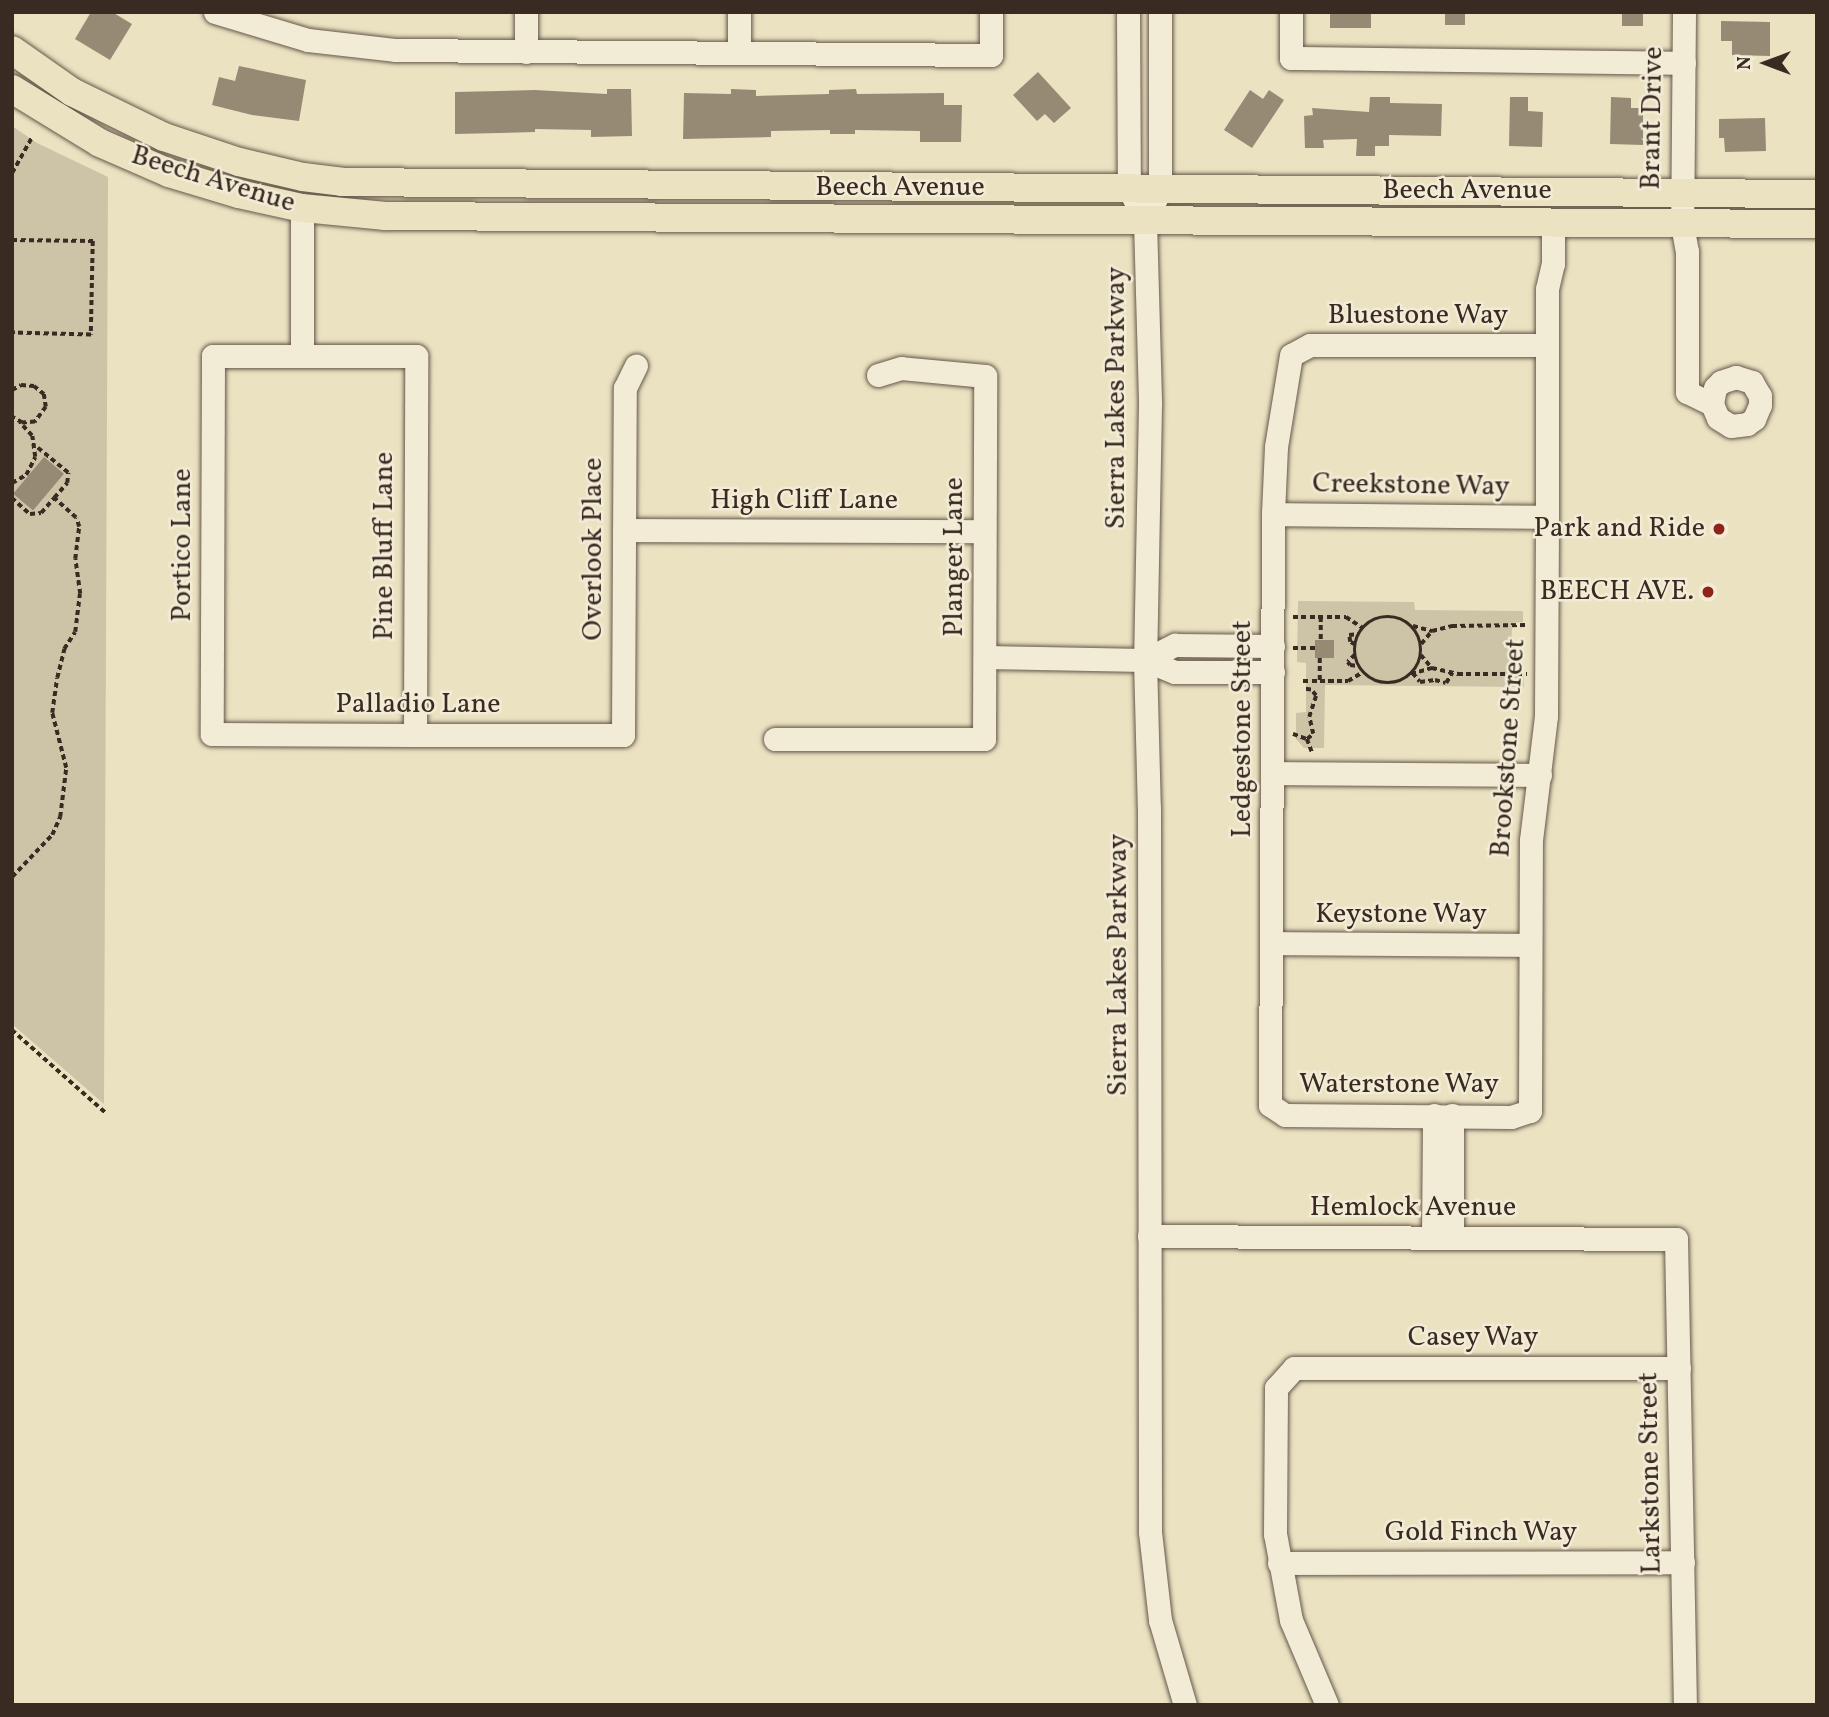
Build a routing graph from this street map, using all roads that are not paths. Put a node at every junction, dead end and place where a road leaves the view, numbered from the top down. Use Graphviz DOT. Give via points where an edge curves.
graph roads {
  1 [pos="215,12"];
  2 [pos="526,12"];
  3 [pos="739,12"];
  4 [pos="991,12"];
  5 [pos="1128,12"];
  6 [pos="1160,12"];
  7 [pos="1291,12"];
  8 [pos="1684,12"];
  9 [pos="12,50"];
  10 [pos="526,52"];
  11 [pos="739,52"];
  12 [pos="1684,63"];
  13 [pos="12,89"];
  14 [pos="1129,189"];
  15 [pos="1160,190"];
  16 [pos="1682,192"];
  17 [pos="1817,194"];
  18 [pos="302,208"];
  19 [pos="1145,221"];
  20 [pos="1553,223"];
  21 [pos="1682,224"];
  22 [pos="1817,224"];
  23 [pos="1547,345"];
  24 [pos="1291,355"];
  25 [pos="302,356"];
  26 [pos="636,365"];
  27 [pos="878,375"];
  28 [pos="1712,404"];
  29 [pos="1273,514"];
  30 [pos="1548,517"];
  31 [pos="624,530"];
  32 [pos="984,531"];
  33 [pos="1283,647"];
  34 [pos="985,657"];
  35 [pos="1145,660"];
  36 [pos="1273,672"];
  37 [pos="212,734"];
  38 [pos="415,735"];
  39 [pos="623,735"];
  40 [pos="775,739"];
  41 [pos="1272,774"];
  42 [pos="1540,775"];
  43 [pos="1271,943"];
  44 [pos="1530,945"];
  45 [pos="1270,1105"];
  46 [pos="1530,1111"];
  47 [pos="1443,1115"];
  48 [pos="1149,1236"];
  49 [pos="1442,1238"];
  50 [pos="1676,1239"];
  51 [pos="1679,1368"];
  52 [pos="1683,1562"];
  53 [pos="1279,1563"];
  54 [pos="1185,1705"];
  55 [pos="1327,1705"];
  56 [pos="1685,1705"];
  1 -- 10 [label="street" via="286,35 336,45"];
  2 -- 10 [label="street"];
  3 -- 11 [label="street"];
  4 -- 11 [label="street" via="991,55"];
  5 -- 14 [label="street, Sierra Lakes Parkway"];
  6 -- 15 [label="street, Sierra Lakes Parkway"];
  7 -- 12 [label="street" via="1291,58"];
  8 -- 12 [label="street, Brant Drive"];
  9 -- 14 [label="main road, Beech Avenue" via="72,92 164,137 303,177 388,184"];
  10 -- 11 [label="street"];
  12 -- 16 [label="street, Brant Drive"];
  13 -- 18 [label="main road, Beech Avenue" via="100,143 169,173"];
  14 -- 15 [label="main road, Beech Avenue"];
  14 -- 19 [label="street, Sierra Lakes Parkway"];
  15 -- 16 [label="main road, Beech Avenue"];
  15 -- 19 [label="street, Sierra Lakes Parkway"];
  16 -- 17 [label="main road, Beech Avenue"];
  16 -- 21 [label="street, Brant Drive"];
  18 -- 19 [label="main road, Beech Avenue" via="385,216"];
  18 -- 25 [label="street"];
  19 -- 20 [label="main road, Beech Avenue"];
  19 -- 35 [label="street, Sierra Lakes Parkway" via="1150,405"];
  20 -- 21 [label="main road, Beech Avenue"];
  20 -- 23 [label="street, Brookstone Street"];
  21 -- 22 [label="main road, Beech Avenue"];
  21 -- 28 [label="street, Brant Drive" via="1687,251 1687,392"];
  23 -- 24 [label="street, Bluestone Way" via="1310,345"];
  23 -- 30 [label="street, Brookstone Street"];
  24 -- 29 [label="street, Ledgestone Street" via="1276,447"];
  25 -- 37 [label="street, Portico Lane" via="213,356"];
  25 -- 38 [label="street, Pine Bluff Lane" via="416,356"];
  26 -- 31 [label="street, Overlook Place" via="625,388"];
  27 -- 32 [label="street, Planger Lane" via="901,368 985,376"];
  29 -- 30 [label="street, Creekstone Way"];
  29 -- 33 [label="street, Ledgestone Street"];
  30 -- 42 [label="street, Brookstone Street" via="1546,716"];
  31 -- 32 [label="street, High Cliff Lane"];
  31 -- 39 [label="street, Overlook Place"];
  32 -- 34 [label="street, Planger Lane"];
  33 -- 35 [label="street" via="1175,645"];
  33 -- 36 [label="street, Ledgestone Street"];
  34 -- 35 [label="street"];
  34 -- 40 [label="street, Planger Lane" via="984,739"];
  35 -- 36 [label="street" via="1175,672"];
  35 -- 48 [label="street, Sierra Lakes Parkway"];
  36 -- 41 [label="street, Ledgestone Street"];
  37 -- 38 [label="street, Palladio Lane"];
  38 -- 39 [label="street, Palladio Lane"];
  41 -- 42 [label="street"];
  41 -- 43 [label="street, Ledgestone Street"];
  42 -- 44 [label="street, Brookstone Street" via="1531,839"];
  43 -- 44 [label="street, Keystone Way"];
  43 -- 45 [label="street, Ledgestone Street"];
  44 -- 46 [label="street, Brookstone Street"];
  45 -- 47 [label="street, Waterstone Way" via="1285,1115"];
  46 -- 47 [label="street, Waterstone Way" via="1511,1116"];
  47 -- 49 [label="street"];
  48 -- 49 [label="street, Hemlock Avenue"];
  48 -- 54 [label="street, Sierra Lakes Parkway" via="1150,1532 1160,1620"];
  49 -- 50 [label="street, Hemlock Avenue"];
  50 -- 51 [label="street, Larkstone Street"];
  51 -- 52 [label="street, Larkstone Street"];
  51 -- 53 [label="street, Casey Way" via="1294,1368 1276,1388 1275,1534"];
  52 -- 53 [label="street, Gold Finch Way"];
  52 -- 56 [label="street, Larkstone Street"];
  53 -- 55 [label="street" via="1290,1620"];
}
